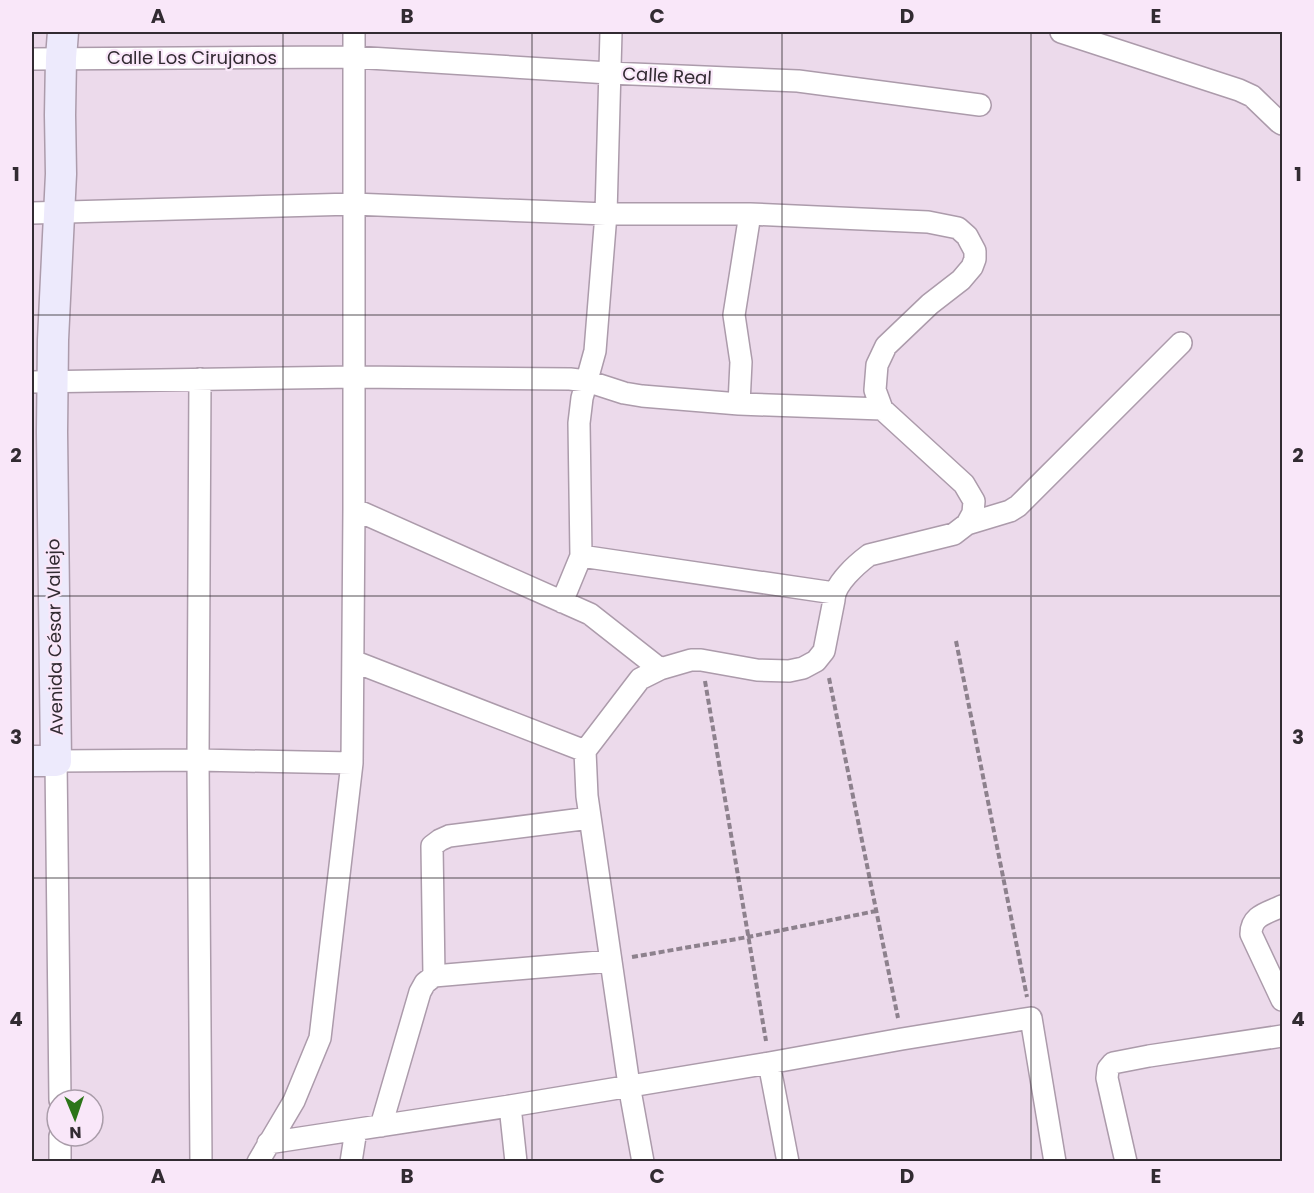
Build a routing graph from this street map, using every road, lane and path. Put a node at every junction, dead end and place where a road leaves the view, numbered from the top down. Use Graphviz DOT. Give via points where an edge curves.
graph roads {
  1 [pos="354,32"];
  2 [pos="611,32"];
  3 [pos="1061,32"];
  4 [pos="71,45"];
  5 [pos="353,57"];
  6 [pos="32,59"];
  7 [pos="609,73"];
  8 [pos="980,105"];
  9 [pos="1282,124"];
  10 [pos="353,204"];
  11 [pos="46,213"];
  12 [pos="606,214"];
  13 [pos="750,214"];
  14 [pos="1181,342"];
  15 [pos="354,377"];
  16 [pos="200,379"];
  17 [pos="587,381"];
  18 [pos="42,382"];
  19 [pos="739,404"];
  20 [pos="882,409"];
  21 [pos="354,509"];
  22 [pos="967,524"];
  23 [pos="580,556"];
  24 [pos="834,593"];
  25 [pos="562,602"];
  26 [pos="956,641"];
  27 [pos="824,651"];
  28 [pos="701,660"];
  29 [pos="353,661"];
  30 [pos="660,669"];
  31 [pos="585,751"];
  32 [pos="198,760"];
  33 [pos="44,761"];
  34 [pos="352,763"];
  35 [pos="590,818"];
  36 [pos="1282,906"];
  37 [pos="876,911"];
  38 [pos="748,937"];
  39 [pos="611,961"];
  40 [pos="434,976"];
  41 [pos="1282,1000"];
  42 [pos="1031,1018"];
  43 [pos="1282,1036"];
  44 [pos="902,1039"];
  45 [pos="770,1063"];
  46 [pos="629,1086"];
  47 [pos="59,1088"];
  48 [pos="510,1106"];
  49 [pos="381,1126"];
  50 [pos="356,1130"];
  51 [pos="263,1152"];
  52 [pos="201,1161"];
  53 [pos="351,1161"];
  54 [pos="516,1161"];
  55 [pos="643,1161"];
  56 [pos="788,1161"];
  57 [pos="1055,1161"];
  58 [pos="1126,1161"];
  1 -- 5 [label="street"];
  2 -- 7 [label="street"];
  3 -- 9 [label="street" via="1239,90 1252,96"];
  4 -- 5 [label="street, Calle Los Cirujanos"];
  4 -- 6 [label="street, Calle Los Cirujanos"];
  4 -- 11 [label="street, Avenida César Vallejo" via="61,174"];
  5 -- 7 [label="street, Calle Real"];
  5 -- 10 [label="street"];
  7 -- 8 [label="street, Calle Real" via="798,81"];
  7 -- 12 [label="street"];
  10 -- 11 [label="street"];
  10 -- 12 [label="street"];
  10 -- 15 [label="street"];
  11 -- 18 [label="street, Avenida César Vallejo"];
  12 -- 13 [label="street"];
  12 -- 17 [label="street" via="596,351"];
  13 -- 19 [label="street" via="734,315 741,362"];
  13 -- 20 [label="street" via="928,222 958,228 967,236 975,251 972,267 886,346 876,374 875,390"];
  14 -- 22 [label="street" via="1017,506"];
  15 -- 16 [label="street"];
  15 -- 17 [label="street"];
  15 -- 21 [label="street"];
  16 -- 18 [label="street"];
  16 -- 32 [label="street"];
  17 -- 19 [label="street" via="642,396"];
  17 -- 23 [label="street" via="579,423"];
  18 -- 33 [label="street, Avenida César Vallejo" via="52,432"];
  19 -- 20 [label="street"];
  20 -- 22 [label="street" via="964,484 974,501"];
  21 -- 25 [label="street"];
  21 -- 29 [label="street"];
  22 -- 24 [label="street" via="954,534 869,555"];
  23 -- 24 [label="street"];
  23 -- 25 [label="street"];
  24 -- 27 [label="street"];
  25 -- 30 [label="street" via="590,614"];
  26 -- 42 [label="path"];
  27 -- 28 [label="street" via="816,661 789,671"];
  27 -- 37 [label="path"];
  28 -- 30 [label="street"];
  28 -- 38 [label="path"];
  29 -- 31 [label="street"];
  29 -- 34 [label="street"];
  30 -- 31 [label="street" via="640,679"];
  31 -- 35 [label="street"];
  32 -- 33 [label="street"];
  32 -- 34 [label="street"];
  32 -- 52 [label="street"];
  33 -- 47 [label="street, Avenida César Vallejo"];
  34 -- 51 [label="street" via="320,1038 294,1101"];
  35 -- 39 [label="street"];
  35 -- 40 [label="street" via="449,836 432,846"];
  36 -- 41 [label="street" via="1255,919 1251,926 1251,934"];
  37 -- 38 [label="path"];
  37 -- 44 [label="path"];
  38 -- 39 [label="path"];
  38 -- 45 [label="path"];
  39 -- 40 [label="street"];
  39 -- 46 [label="street"];
  40 -- 49 [label="street" via="420,992"];
  42 -- 44 [label="street"];
  42 -- 57 [label="street"];
  43 -- 58 [label="street" via="1113,1063 1107,1078"];
  44 -- 45 [label="street"];
  45 -- 46 [label="street"];
  45 -- 56 [label="street"];
  46 -- 48 [label="street"];
  46 -- 55 [label="street"];
  48 -- 49 [label="street"];
  48 -- 54 [label="street"];
  49 -- 50 [label="street"];
  50 -- 51 [label="street"];
  50 -- 53 [label="street"];
}
